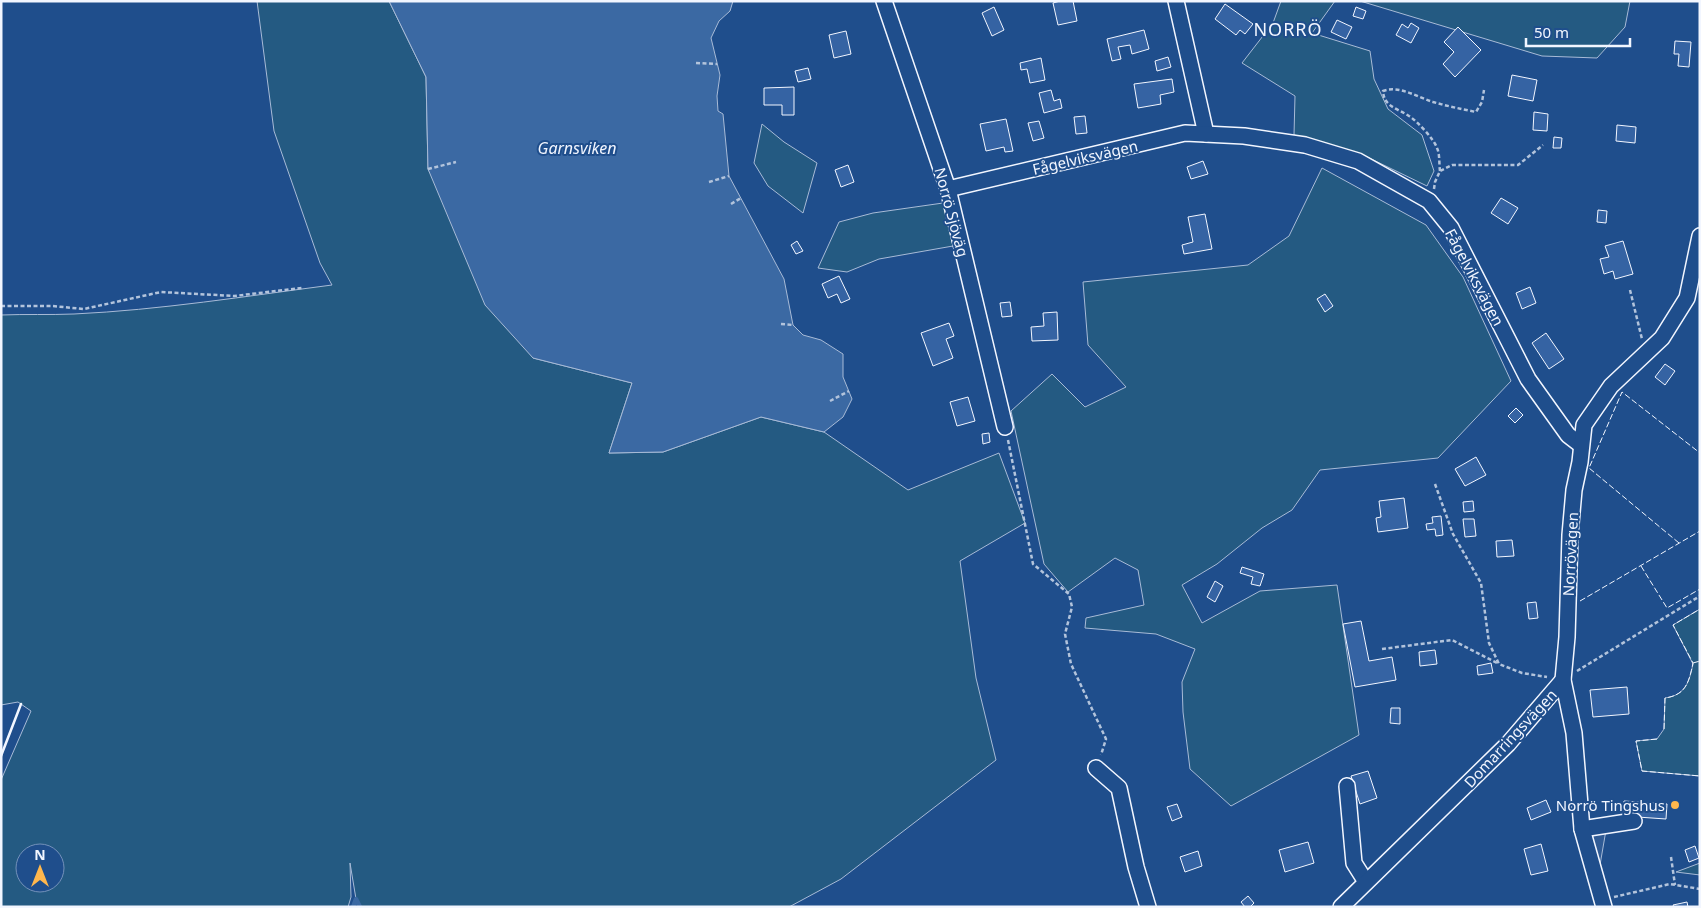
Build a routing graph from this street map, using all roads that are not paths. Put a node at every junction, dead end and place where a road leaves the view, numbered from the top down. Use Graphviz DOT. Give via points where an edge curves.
graph roads {
  1 [pos="884,1"];
  2 [pos="1176,1"];
  3 [pos="1206,134"];
  4 [pos="948,189"];
  5 [pos="1700,236"];
  6 [pos="1005,426"];
  7 [pos="1581,444"];
  8 [pos="1563,680"];
  9 [pos="1096,768"];
  10 [pos="1348,786"];
  11 [pos="1634,821"];
  12 [pos="1582,829"];
  13 [pos="1366,882"];
  14 [pos="1603,903"];
  15 [pos="1148,907"];
  16 [pos="1341,907"];
  1 -- 4 [label="street, Norrö Sjöväg"];
  2 -- 3 [label="street"];
  3 -- 4 [label="street, Fågelviksvägen" via="1185,133"];
  3 -- 7 [label="street, Fågelviksvägen" via="1244,136 1305,146 1358,161 1429,201 1451,228 1528,379 1568,435"];
  4 -- 6 [label="street, Norrö Sjöväg"];
  5 -- 7 [label="street, Norrövägen" via="1687,298 1662,338 1611,386 1584,425"];
  7 -- 8 [label="street, Norrövägen" via="1570,535"];
  8 -- 12 [label="street, Norrövägen" via="1574,733"];
  8 -- 13 [label="street, Domarringsvägen" via="1508,744"];
  9 -- 15 [label="street" via="1119,788"];
  10 -- 13 [label="street" via="1354,863"];
  11 -- 12 [label="street"];
  12 -- 14 [label="street, Norrövägen"];
  13 -- 16 [label="street, Domarringsvägen"];
}
